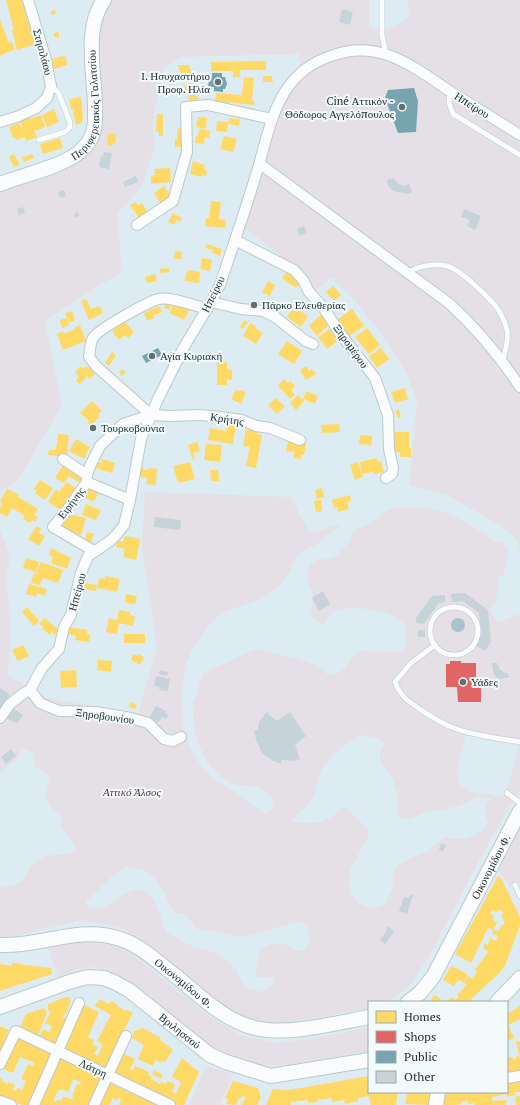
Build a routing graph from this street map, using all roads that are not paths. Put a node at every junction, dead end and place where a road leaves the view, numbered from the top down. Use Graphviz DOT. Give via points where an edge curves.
graph roads {
  1 [pos="28,0"];
  2 [pos="104,0"];
  3 [pos="382,0"];
  4 [pos="382,36"];
  5 [pos="381,54"];
  6 [pos="51,86"];
  7 [pos="450,91"];
  8 [pos="272,119"];
  9 [pos="0,122"];
  10 [pos="520,135"];
  11 [pos="39,140"];
  12 [pos="520,154"];
  13 [pos="260,164"];
  14 [pos="0,184"];
  15 [pos="137,225"];
  16 [pos="236,240"];
  17 [pos="408,272"];
  18 [pos="209,305"];
  19 [pos="313,344"];
  20 [pos="503,360"];
  21 [pos="520,387"];
  22 [pos="151,415"];
  23 [pos="300,440"];
  24 [pos="63,459"];
  25 [pos="87,478"];
  26 [pos="386,478"];
  27 [pos="130,500"];
  28 [pos="94,551"];
  29 [pos="435,645"];
  30 [pos="30,690"];
  31 [pos="0,718"];
  32 [pos="181,737"];
  33 [pos="520,742"];
  34 [pos="507,793"];
  35 [pos="520,802"];
  36 [pos="520,811"];
  37 [pos="515,885"];
  38 [pos="520,896"];
  39 [pos="0,945"];
  40 [pos="520,978"];
  41 [pos="409,1001"];
  42 [pos="498,1001"];
  43 [pos="79,1003"];
  44 [pos="0,1007"];
  45 [pos="368,1018"];
  46 [pos="126,1036"];
  47 [pos="59,1051"];
  48 [pos="368,1060"];
  49 [pos="0,1064"];
  50 [pos="108,1074"];
  51 [pos="520,1076"];
  52 [pos="508,1078"];
  53 [pos="438,1093"];
  54 [pos="0,1101"];
  55 [pos="11,1105"];
  56 [pos="34,1105"];
  57 [pos="94,1105"];
  58 [pos="170,1105"];
  59 [pos="436,1105"];
  1 -- 6 [label="street, Στησιλάου"];
  2 -- 14 [label="street, Περιφερειακός Γαλατσίου" via="95,17 92,32 95,117 91,138 76,154 65,160"];
  3 -- 4 [label="lane"];
  4 -- 5 [label="lane"];
  4 -- 5 [label="lane"];
  5 -- 7 [label="street, Ηπείρου" via="416,69"];
  5 -- 8 [label="street, Ηπείρου" via="360,51 340,53 312,64 294,78 282,96"];
  6 -- 9 [label="street, Στησιλάου" via="47,98 36,108"];
  6 -- 11 [label="lane" via="58,92 70,127 65,132"];
  7 -- 10 [label="street, Ηπείρου"];
  7 -- 12 [label="lane" via="449,104 452,114"];
  8 -- 13 [label="street, Ηπείρου"];
  8 -- 15 [label="street" via="208,105 186,107 187,152 173,201"];
  13 -- 16 [label="street, Ηπείρου"];
  13 -- 17 [label="street"];
  16 -- 18 [label="street, Ηπείρου" via="220,285"];
  16 -- 26 [label="street, Ξηρομέρου" via="294,270 375,378 388,415 389,449 393,468 392,474"];
  17 -- 20 [label="street" via="450,304"];
  17 -- 20 [label="lane" via="432,265 447,266 457,270 488,298 502,317 507,330"];
  18 -- 19 [label="street" via="263,311"];
  18 -- 22 [label="street, Ηπείρου" via="184,347"];
  18 -- 22 [label="street" via="160,298 100,330 93,338 89,357"];
  20 -- 21 [label="street"];
  22 -- 23 [label="street, Κρήτης" via="198,415 242,420"];
  22 -- 25 [label="street, Ειρήνης" via="123,424 100,446"];
  22 -- 27 [label="street, Ηπείρου" via="141,439"];
  24 -- 25 [label="street"];
  25 -- 27 [label="street"];
  25 -- 28 [label="street, Ειρήνης" via="53,527"];
  27 -- 28 [label="street, Ηπείρου" via="124,525 110,541"];
  28 -- 30 [label="street, Ηπείρου" via="88,556 81,573 71,615 64,626 60,649 42,668"];
  29 -- 29 [label="lane" via="430,630 436,615 450,607 458,607 471,614 476,621 478,636 470,649 456,655 448,654"];
  29 -- 33 [label="lane" via="410,664 395,682 406,701 453,728"];
  30 -- 31 [label="street, Ηπείρου" via="10,704"];
  30 -- 32 [label="street, Ξηροβουνίου" via="40,703 59,711 96,712 132,718 148,723 164,739 174,741"];
  34 -- 35 [label="lane"];
  36 -- 41 [label="street, Οικονομίδου Φ." via="433,977"];
  37 -- 38 [label="lane"];
  39 -- 45 [label="street, Οικονομίδου Φ." via="24,945 78,934 118,938 145,952 216,1008 254,1028 282,1031"];
  40 -- 42 [label="street"];
  43 -- 47 [label="street"];
  44 -- 48 [label="street, Βριλησσού" via="72,981 97,977 130,991 210,1055 256,1072 271,1076"];
  46 -- 50 [label="street"];
  47 -- 49 [label="street, Λάτρη" via="16,1031"];
  47 -- 50 [label="street, Λάτρη"];
  47 -- 56 [label="street"];
  50 -- 57 [label="street"];
  50 -- 58 [label="street, Λάτρη"];
  51 -- 52 [label="street"];
  53 -- 59 [label="street"];
  54 -- 55 [label="street"];
}
